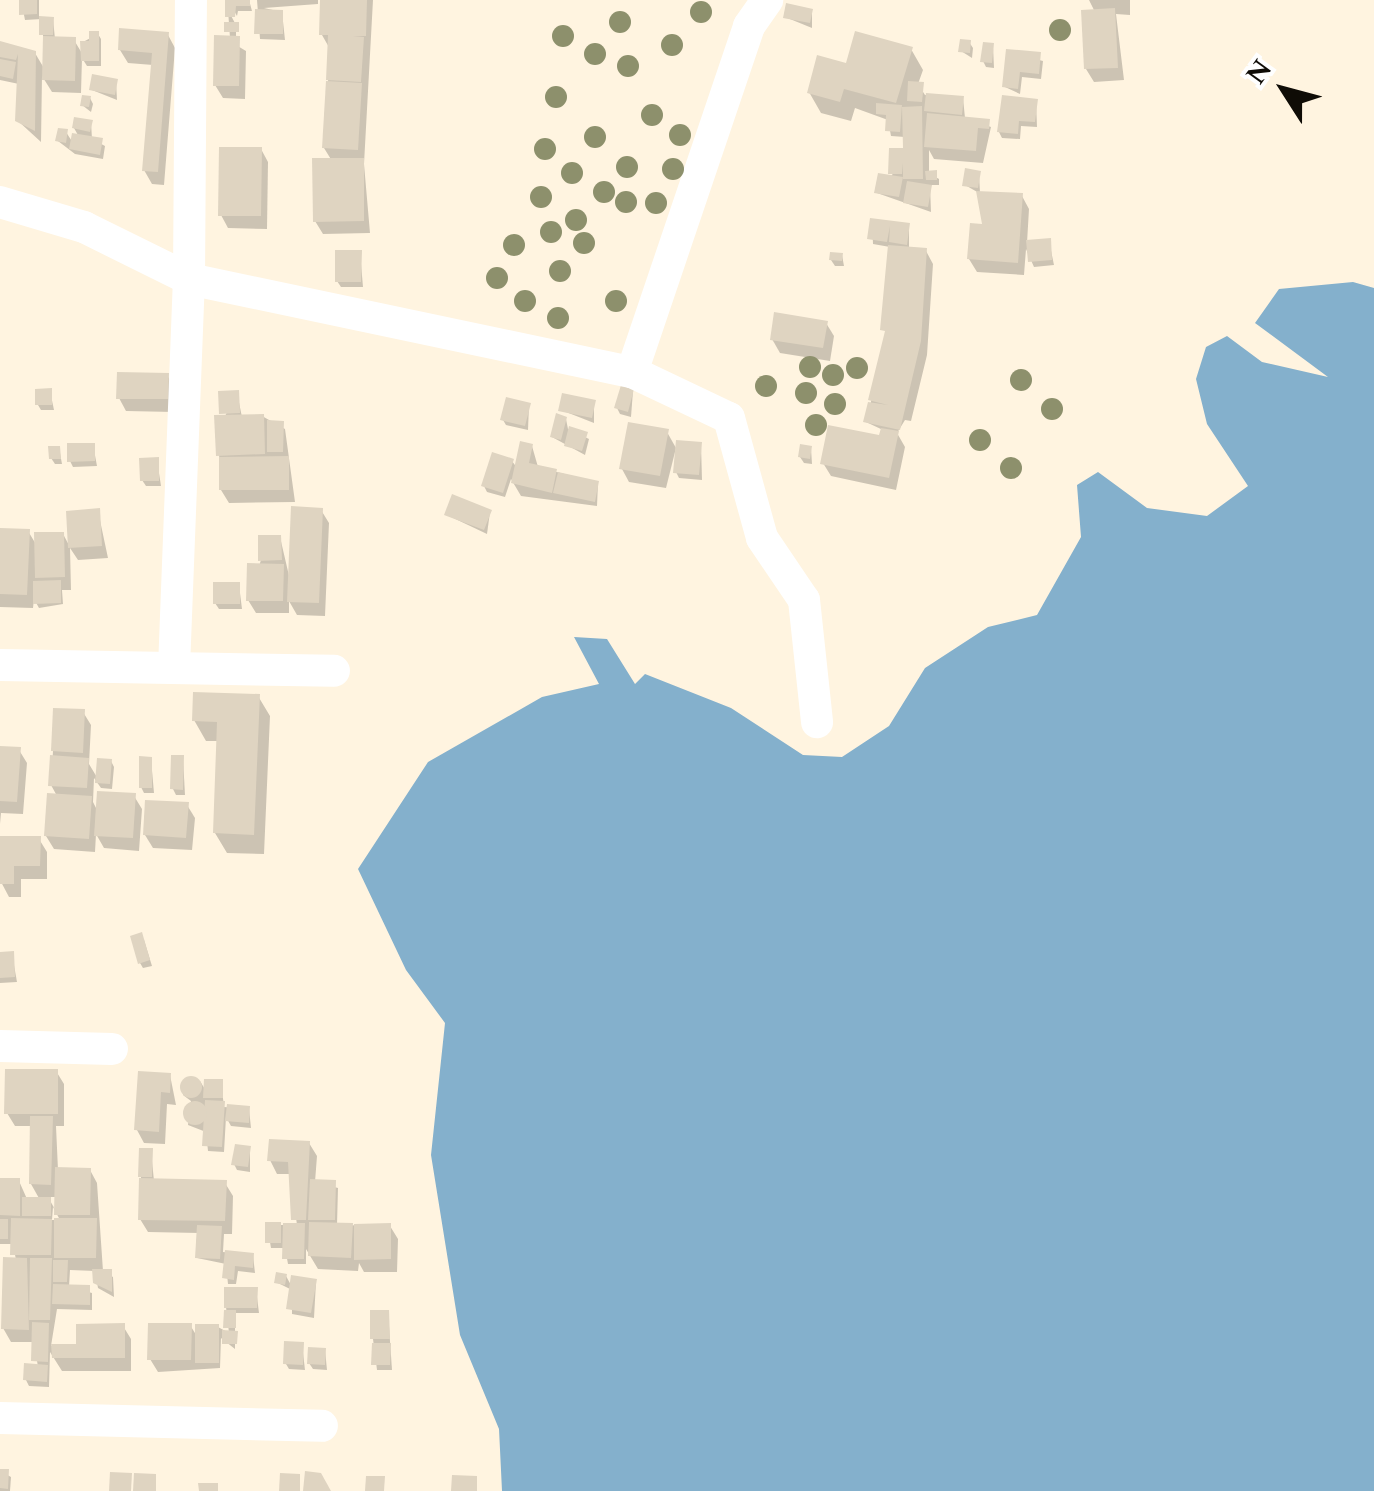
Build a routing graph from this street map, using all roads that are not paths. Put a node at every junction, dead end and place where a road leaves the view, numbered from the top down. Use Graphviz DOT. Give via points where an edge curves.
graph roads {
  1 [pos="191,0"];
  2 [pos="766,0"];
  3 [pos="0,202"];
  4 [pos="189,279"];
  5 [pos="632,372"];
  6 [pos="0,665"];
  7 [pos="174,668"];
  8 [pos="334,671"];
  9 [pos="818,722"];
  10 [pos="0,1046"];
  11 [pos="112,1050"];
  12 [pos="0,1418"];
  13 [pos="322,1426"];
  1 -- 4 [label="street" via="184,212"];
  2 -- 5 [label="street" via="749,26"];
  3 -- 4 [label="street" via="84,227"];
  4 -- 5 [label="street"];
  4 -- 7 [label="street"];
  5 -- 9 [label="street" via="729,418 762,538 804,600"];
  6 -- 7 [label="street"];
  7 -- 8 [label="street"];
  10 -- 11 [label="street"];
  12 -- 13 [label="street"];
}
